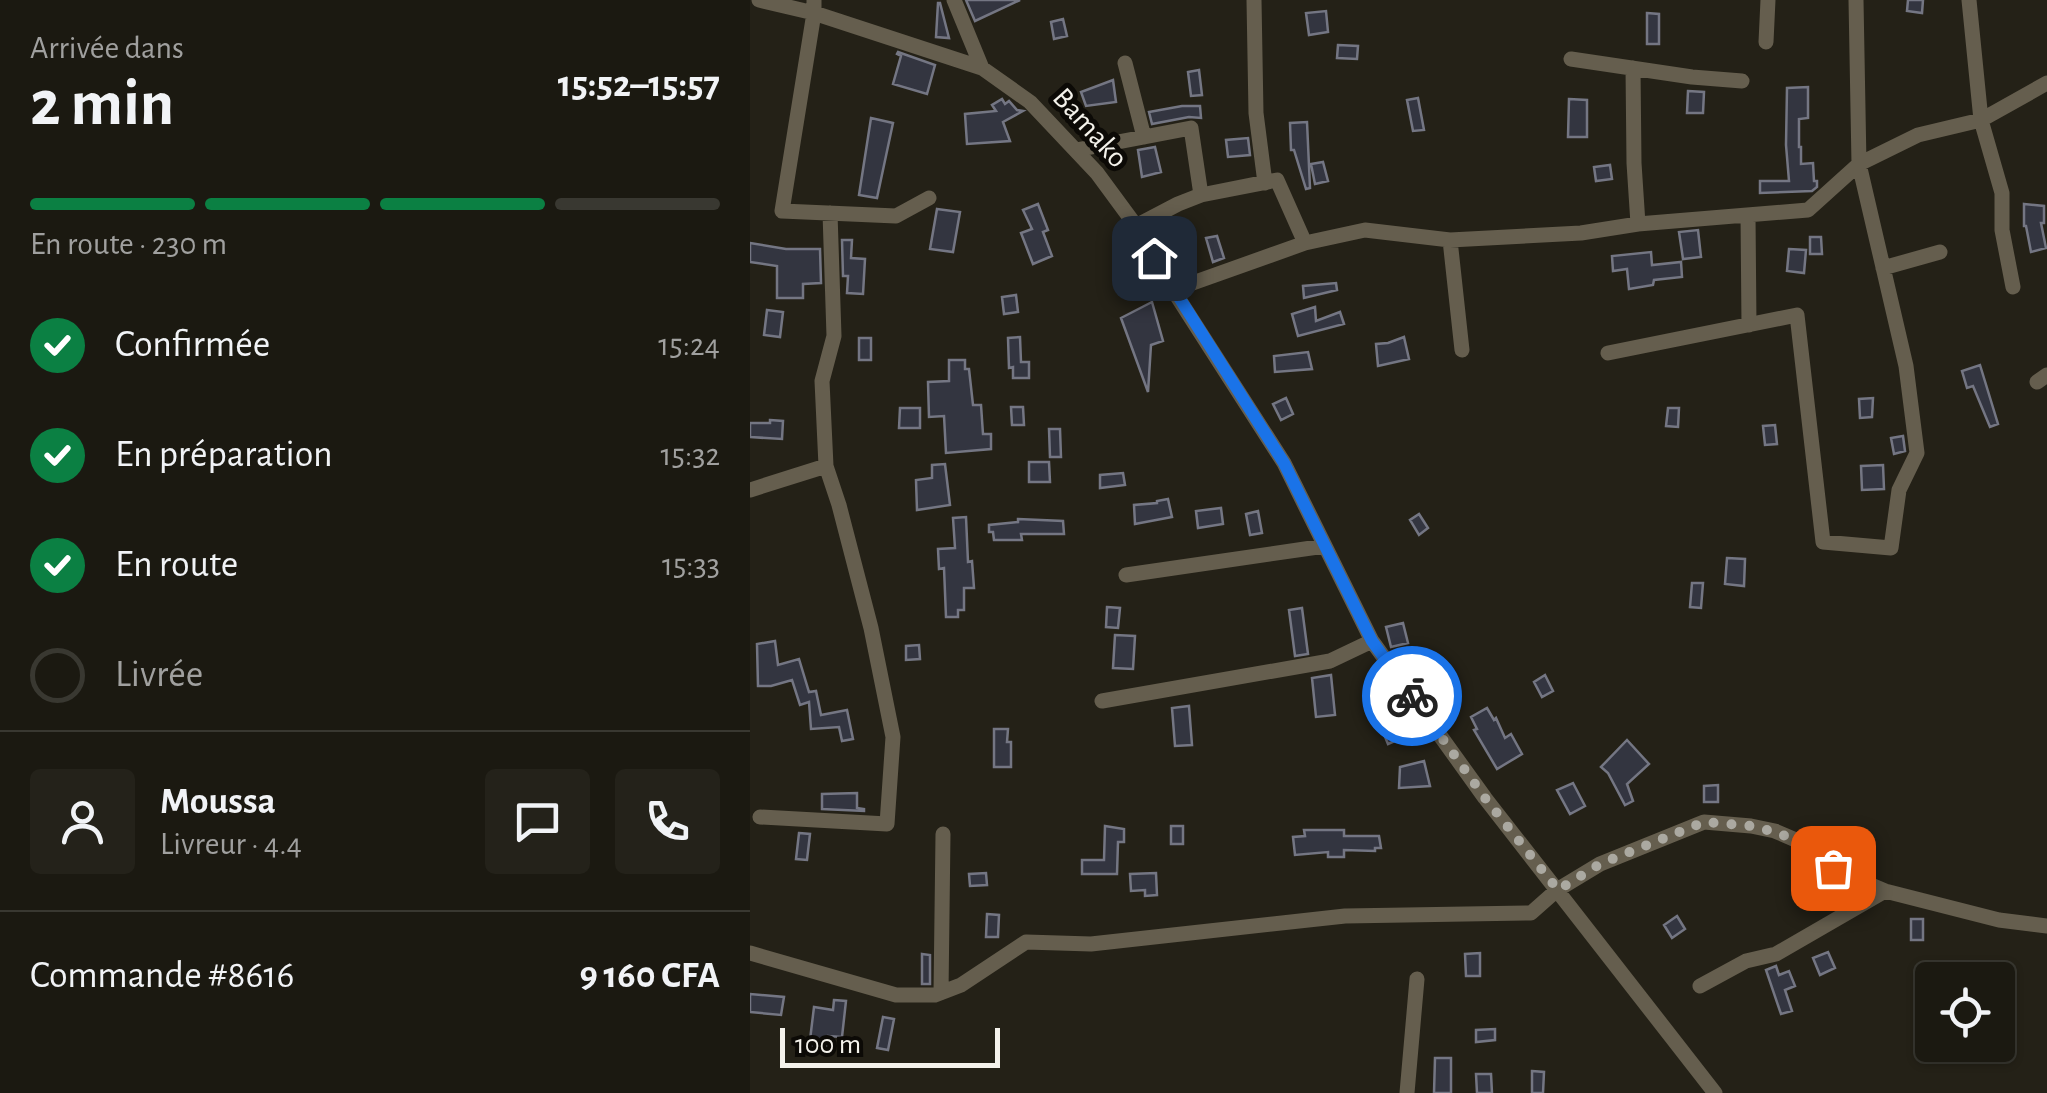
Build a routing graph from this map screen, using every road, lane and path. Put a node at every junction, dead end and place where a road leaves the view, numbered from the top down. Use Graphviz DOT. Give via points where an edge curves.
graph roads {
  1 [pos="759,0"];
  2 [pos="954,0"];
  3 [pos="1254,0"];
  4 [pos="1768,0"];
  5 [pos="1856,0"];
  6 [pos="1969,0"];
  7 [pos="814,7"];
  8 [pos="1766,42"];
  9 [pos="1571,58"];
  10 [pos="1126,63"];
  11 [pos="982,68"];
  12 [pos="1633,68"];
  13 [pos="1742,82"];
  14 [pos="2047,83"];
  15 [pos="1980,120"];
  16 [pos="1144,137"];
  17 [pos="1076,150"];
  18 [pos="1859,164"];
  19 [pos="1265,182"];
  20 [pos="1201,194"];
  21 [pos="929,198"];
  22 [pos="830,213"];
  23 [pos="1748,215"];
  24 [pos="1638,224"];
  25 [pos="1136,226"];
  26 [pos="1450,240"];
  27 [pos="1306,243"];
  28 [pos="1940,252"];
  29 [pos="1883,268"];
  30 [pos="2012,287"];
  31 [pos="1173,290"];
  32 [pos="1749,325"];
  33 [pos="1462,350"];
  34 [pos="1608,353"];
  35 [pos="826,466"];
  36 [pos="750,490"];
  37 [pos="1325,546"];
  38 [pos="1126,575"];
  39 [pos="1372,641"];
  40 [pos="1102,701"];
  41 [pos="760,817"];
  42 [pos="943,834"];
  43 [pos="1558,890"];
  44 [pos="1885,891"];
  45 [pos="2047,926"];
  46 [pos="750,953"];
  47 [pos="1417,979"];
  48 [pos="1700,986"];
  49 [pos="941,993"];
  50 [pos="1408,1093"];
  51 [pos="1716,1093"];
  1 -- 7 [label="street, Bamako"];
  2 -- 11 [label="street"];
  3 -- 19 [label="street"];
  4 -- 8 [label="street"];
  5 -- 18 [label="street"];
  6 -- 15 [label="street"];
  7 -- 11 [label="street, Bamako"];
  7 -- 22 [label="street" via="782,211"];
  9 -- 12 [label="street"];
  10 -- 16 [label="street"];
  11 -- 17 [label="street, Bamako" via="1030,102"];
  12 -- 13 [label="street"];
  12 -- 24 [label="street"];
  14 -- 15 [label="street"];
  15 -- 18 [label="street" via="1918,135"];
  15 -- 30 [label="street" via="2002,192"];
  16 -- 17 [label="street"];
  16 -- 20 [label="street" via="1191,128"];
  17 -- 25 [label="street, Bamako"];
  18 -- 23 [label="street" via="1808,210"];
  18 -- 29 [label="street"];
  19 -- 20 [label="street"];
  19 -- 27 [label="street" via="1276,180"];
  20 -- 25 [label="street"];
  21 -- 22 [label="street" via="896,216"];
  22 -- 35 [label="street" via="834,336 822,381"];
  23 -- 24 [label="street"];
  23 -- 32 [label="street"];
  24 -- 26 [label="street"];
  25 -- 31 [label="street, Bamako"];
  26 -- 27 [label="street" via="1366,230"];
  26 -- 33 [label="street"];
  27 -- 31 [label="street"];
  28 -- 29 [label="street"];
  29 -- 32 [label="street" via="1917,453 1899,490 1891,548 1823,542 1797,315"];
  31 -- 37 [label="street, Bamako" via="1284,463"];
  32 -- 34 [label="street"];
  35 -- 36 [label="street"];
  35 -- 41 [label="street" via="893,737 887,824"];
  37 -- 38 [label="street"];
  37 -- 39 [label="street, Bamako"];
  39 -- 40 [label="street" via="1330,661"];
  39 -- 43 [label="street, Bamako"];
  42 -- 49 [label="street"];
  43 -- 44 [label="street" via="1600,864 1704,822 1775,832"];
  43 -- 49 [label="street" via="1530,913 1345,916 1090,944 1026,942"];
  43 -- 51 [label="street, Bamako"];
  44 -- 45 [label="street"];
  44 -- 48 [label="street" via="1776,954 1746,960"];
  46 -- 49 [label="street" via="896,995"];
  47 -- 50 [label="street"];
}
